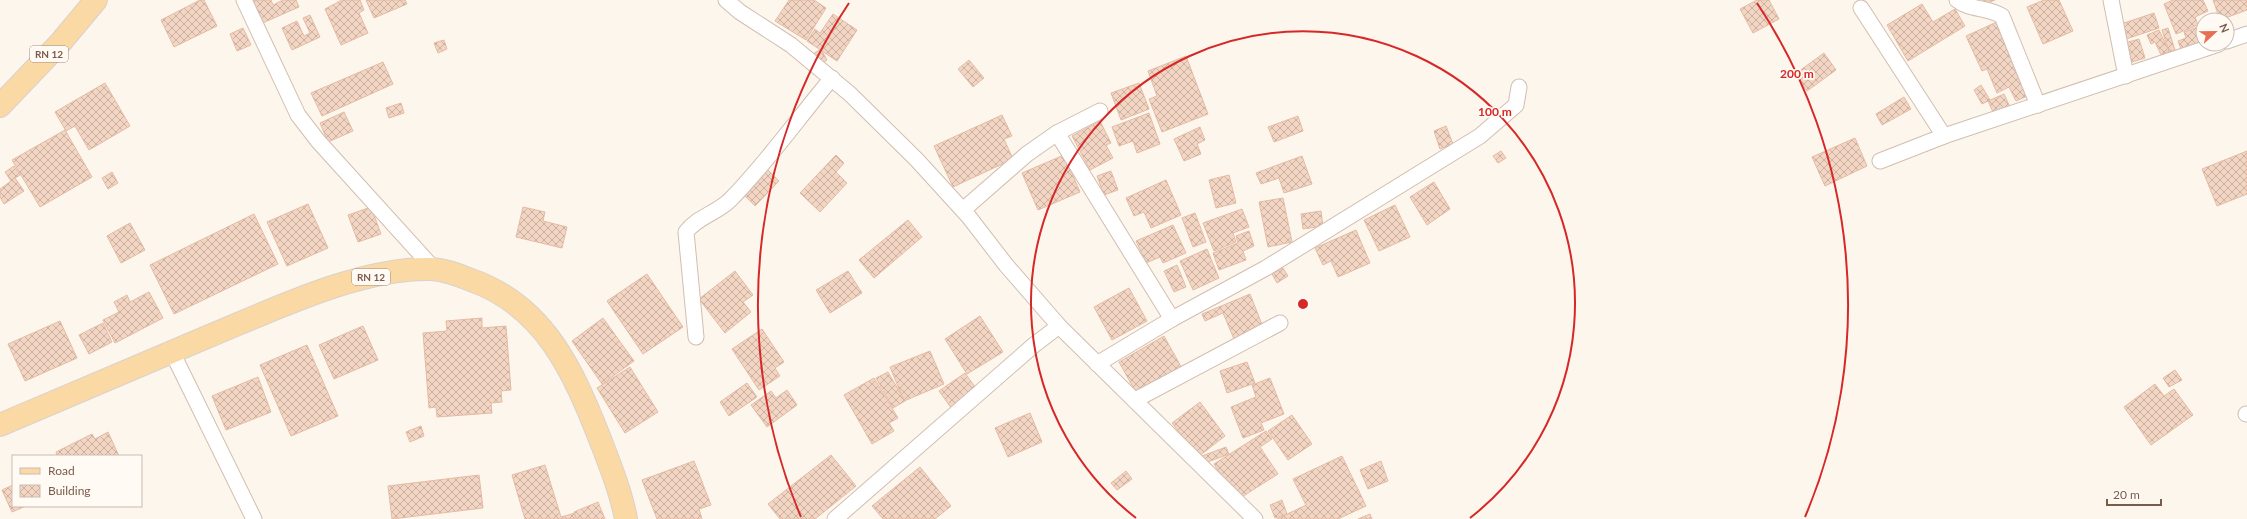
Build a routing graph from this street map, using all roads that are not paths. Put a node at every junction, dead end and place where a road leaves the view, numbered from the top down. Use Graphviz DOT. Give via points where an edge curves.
graph roads {
  1 [pos="96,0"];
  2 [pos="244,0"];
  3 [pos="726,0"];
  4 [pos="1957,0"];
  5 [pos="2111,0"];
  6 [pos="1861,8"];
  7 [pos="2247,34"];
  8 [pos="2235,38"];
  9 [pos="2195,52"];
  10 [pos="2126,76"];
  11 [pos="832,78"];
  12 [pos="1519,87"];
  13 [pos="2038,105"];
  14 [pos="0,106"];
  15 [pos="1100,111"];
  16 [pos="1058,132"];
  17 [pos="1944,136"];
  18 [pos="1880,161"];
  19 [pos="963,210"];
  20 [pos="434,269"];
  21 [pos="1172,319"];
  22 [pos="1280,323"];
  23 [pos="1059,326"];
  24 [pos="696,337"];
  25 [pos="172,352"];
  26 [pos="1097,364"];
  27 [pos="1135,400"];
  28 [pos="0,425"];
  29 [pos="254,519"];
  30 [pos="626,519"];
  31 [pos="834,519"];
  32 [pos="1255,519"];
  1 -- 14 [label="main road, RN 12" via="65,38"];
  2 -- 20 [label="street" via="298,115 318,141"];
  3 -- 11 [label="street" via="791,45"];
  4 -- 13 [label="street" via="1964,5 1992,11 2002,16"];
  5 -- 10 [label="street"];
  6 -- 17 [label="street"];
  7 -- 8 [label="street"];
  9 -- 10 [label="street"];
  10 -- 13 [label="street"];
  11 -- 19 [label="street" via="917,160"];
  11 -- 24 [label="street" via="729,201 692,224 686,232"];
  12 -- 21 [label="street" via="1516,105 1480,136 1266,268"];
  13 -- 17 [label="street"];
  15 -- 16 [label="street"];
  16 -- 19 [label="street" via="1027,154"];
  16 -- 21 [label="street"];
  17 -- 18 [label="street"];
  19 -- 23 [label="street"];
  20 -- 25 [label="main road, RN 12" via="412,270 353,281 284,305"];
  20 -- 30 [label="main road, RN 12" via="497,291 523,308 561,353 585,400"];
  21 -- 26 [label="street"];
  22 -- 27 [label="street"];
  23 -- 26 [label="street"];
  23 -- 31 [label="street" via="1034,344"];
  25 -- 28 [label="main road, RN 12"];
  25 -- 29 [label="street"];
  26 -- 27 [label="street"];
  27 -- 32 [label="street"];
}
